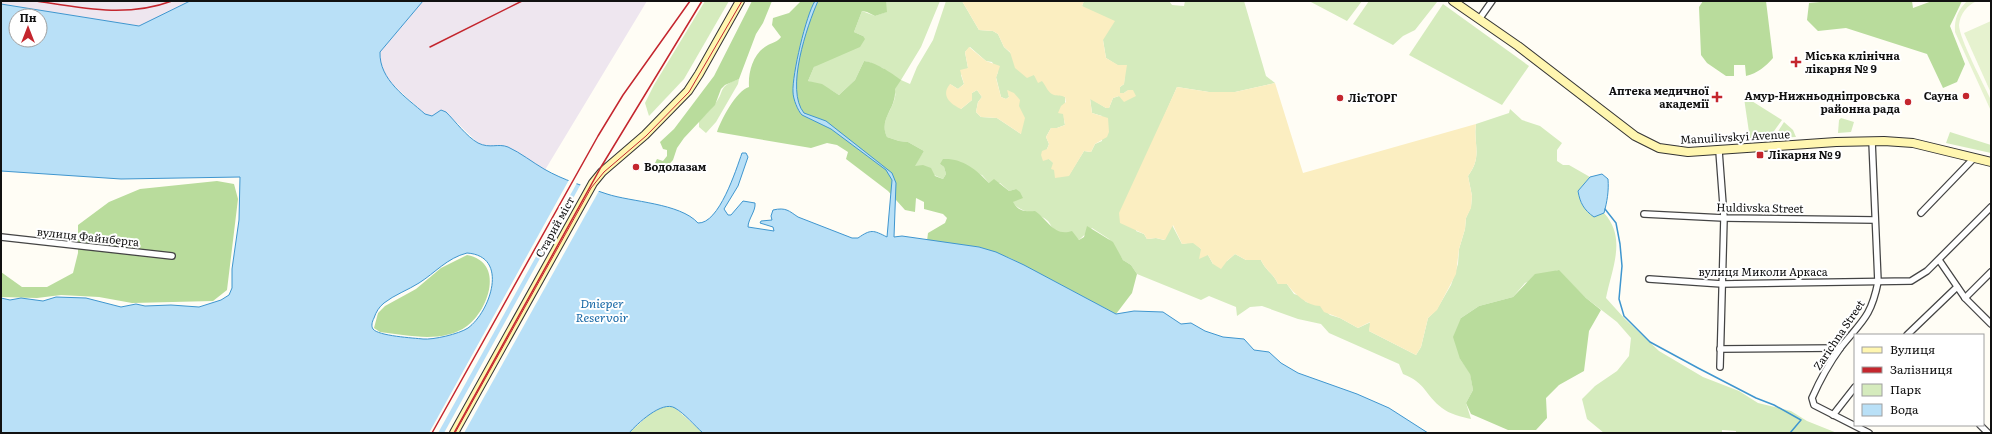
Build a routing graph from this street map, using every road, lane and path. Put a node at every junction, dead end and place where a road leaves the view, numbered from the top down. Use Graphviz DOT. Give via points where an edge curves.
graph roads {
  1 [pos="740,1"];
  2 [pos="1454,1"];
  3 [pos="1492,1"];
  4 [pos="1480,18"];
  5 [pos="1872,141"];
  6 [pos="1719,151"];
  7 [pos="1974,158"];
  8 [pos="1991,162"];
  9 [pos="1991,207"];
  10 [pos="1922,213"];
  11 [pos="1644,214"];
  12 [pos="1724,218"];
  13 [pos="1875,220"];
  14 [pos="1,237"];
  15 [pos="172,256"];
  16 [pos="1939,260"];
  17 [pos="1991,272"];
  18 [pos="1649,279"];
  19 [pos="1878,282"];
  20 [pos="1722,284"];
  21 [pos="1957,287"];
  22 [pos="1965,298"];
  23 [pos="1991,324"];
  24 [pos="1908,334"];
  25 [pos="1840,348"];
  26 [pos="1720,350"];
  27 [pos="1720,367"];
  28 [pos="1854,388"];
  29 [pos="1833,414"];
  30 [pos="1854,425"];
  31 [pos="1856,426"];
  32 [pos="454,433"];
  33 [pos="1869,433"];
  1 -- 32 [label="main road, Старий міст" via="693,84 680,100 593,182"];
  2 -- 4 [label="main road, Manuilivskyi Avenue"];
  3 -- 4 [label="street"];
  4 -- 6 [label="main road, Manuilivskyi Avenue" via="1647,143 1672,151"];
  5 -- 6 [label="main road, Manuilivskyi Avenue"];
  5 -- 7 [label="main road, Manuilivskyi Avenue" via="1913,143"];
  5 -- 13 [label="street, Zarichna Street"];
  6 -- 12 [label="street"];
  7 -- 8 [label="main road, Manuilivskyi Avenue"];
  7 -- 10 [label="street"];
  9 -- 16 [label="street, вулиця Миколи Аркаса"];
  11 -- 12 [label="street, Huldivska Street"];
  12 -- 13 [label="street, Huldivska Street"];
  12 -- 20 [label="street"];
  13 -- 19 [label="street, Zarichna Street"];
  14 -- 15 [label="street, вулиця Файнберга"];
  16 -- 19 [label="street, вулиця Миколи Аркаса" via="1911,281"];
  16 -- 21 [label="street"];
  17 -- 22 [label="street"];
  18 -- 20 [label="street, вулиця Миколи Аркаса"];
  19 -- 20 [label="street, вулиця Миколи Аркаса"];
  19 -- 25 [label="street, Zarichna Street" via="1868,314"];
  20 -- 26 [label="street"];
  21 -- 22 [label="street"];
  21 -- 24 [label="street"];
  22 -- 23 [label="street"];
  25 -- 26 [label="street"];
  25 -- 29 [label="street, Zarichna Street" via="1812,398 1814,405"];
  26 -- 27 [label="street"];
  28 -- 29 [label="street"];
  29 -- 30 [label="street, Zarichna Street"];
  31 -- 33 [label="street, Zarichna Street"];
}
